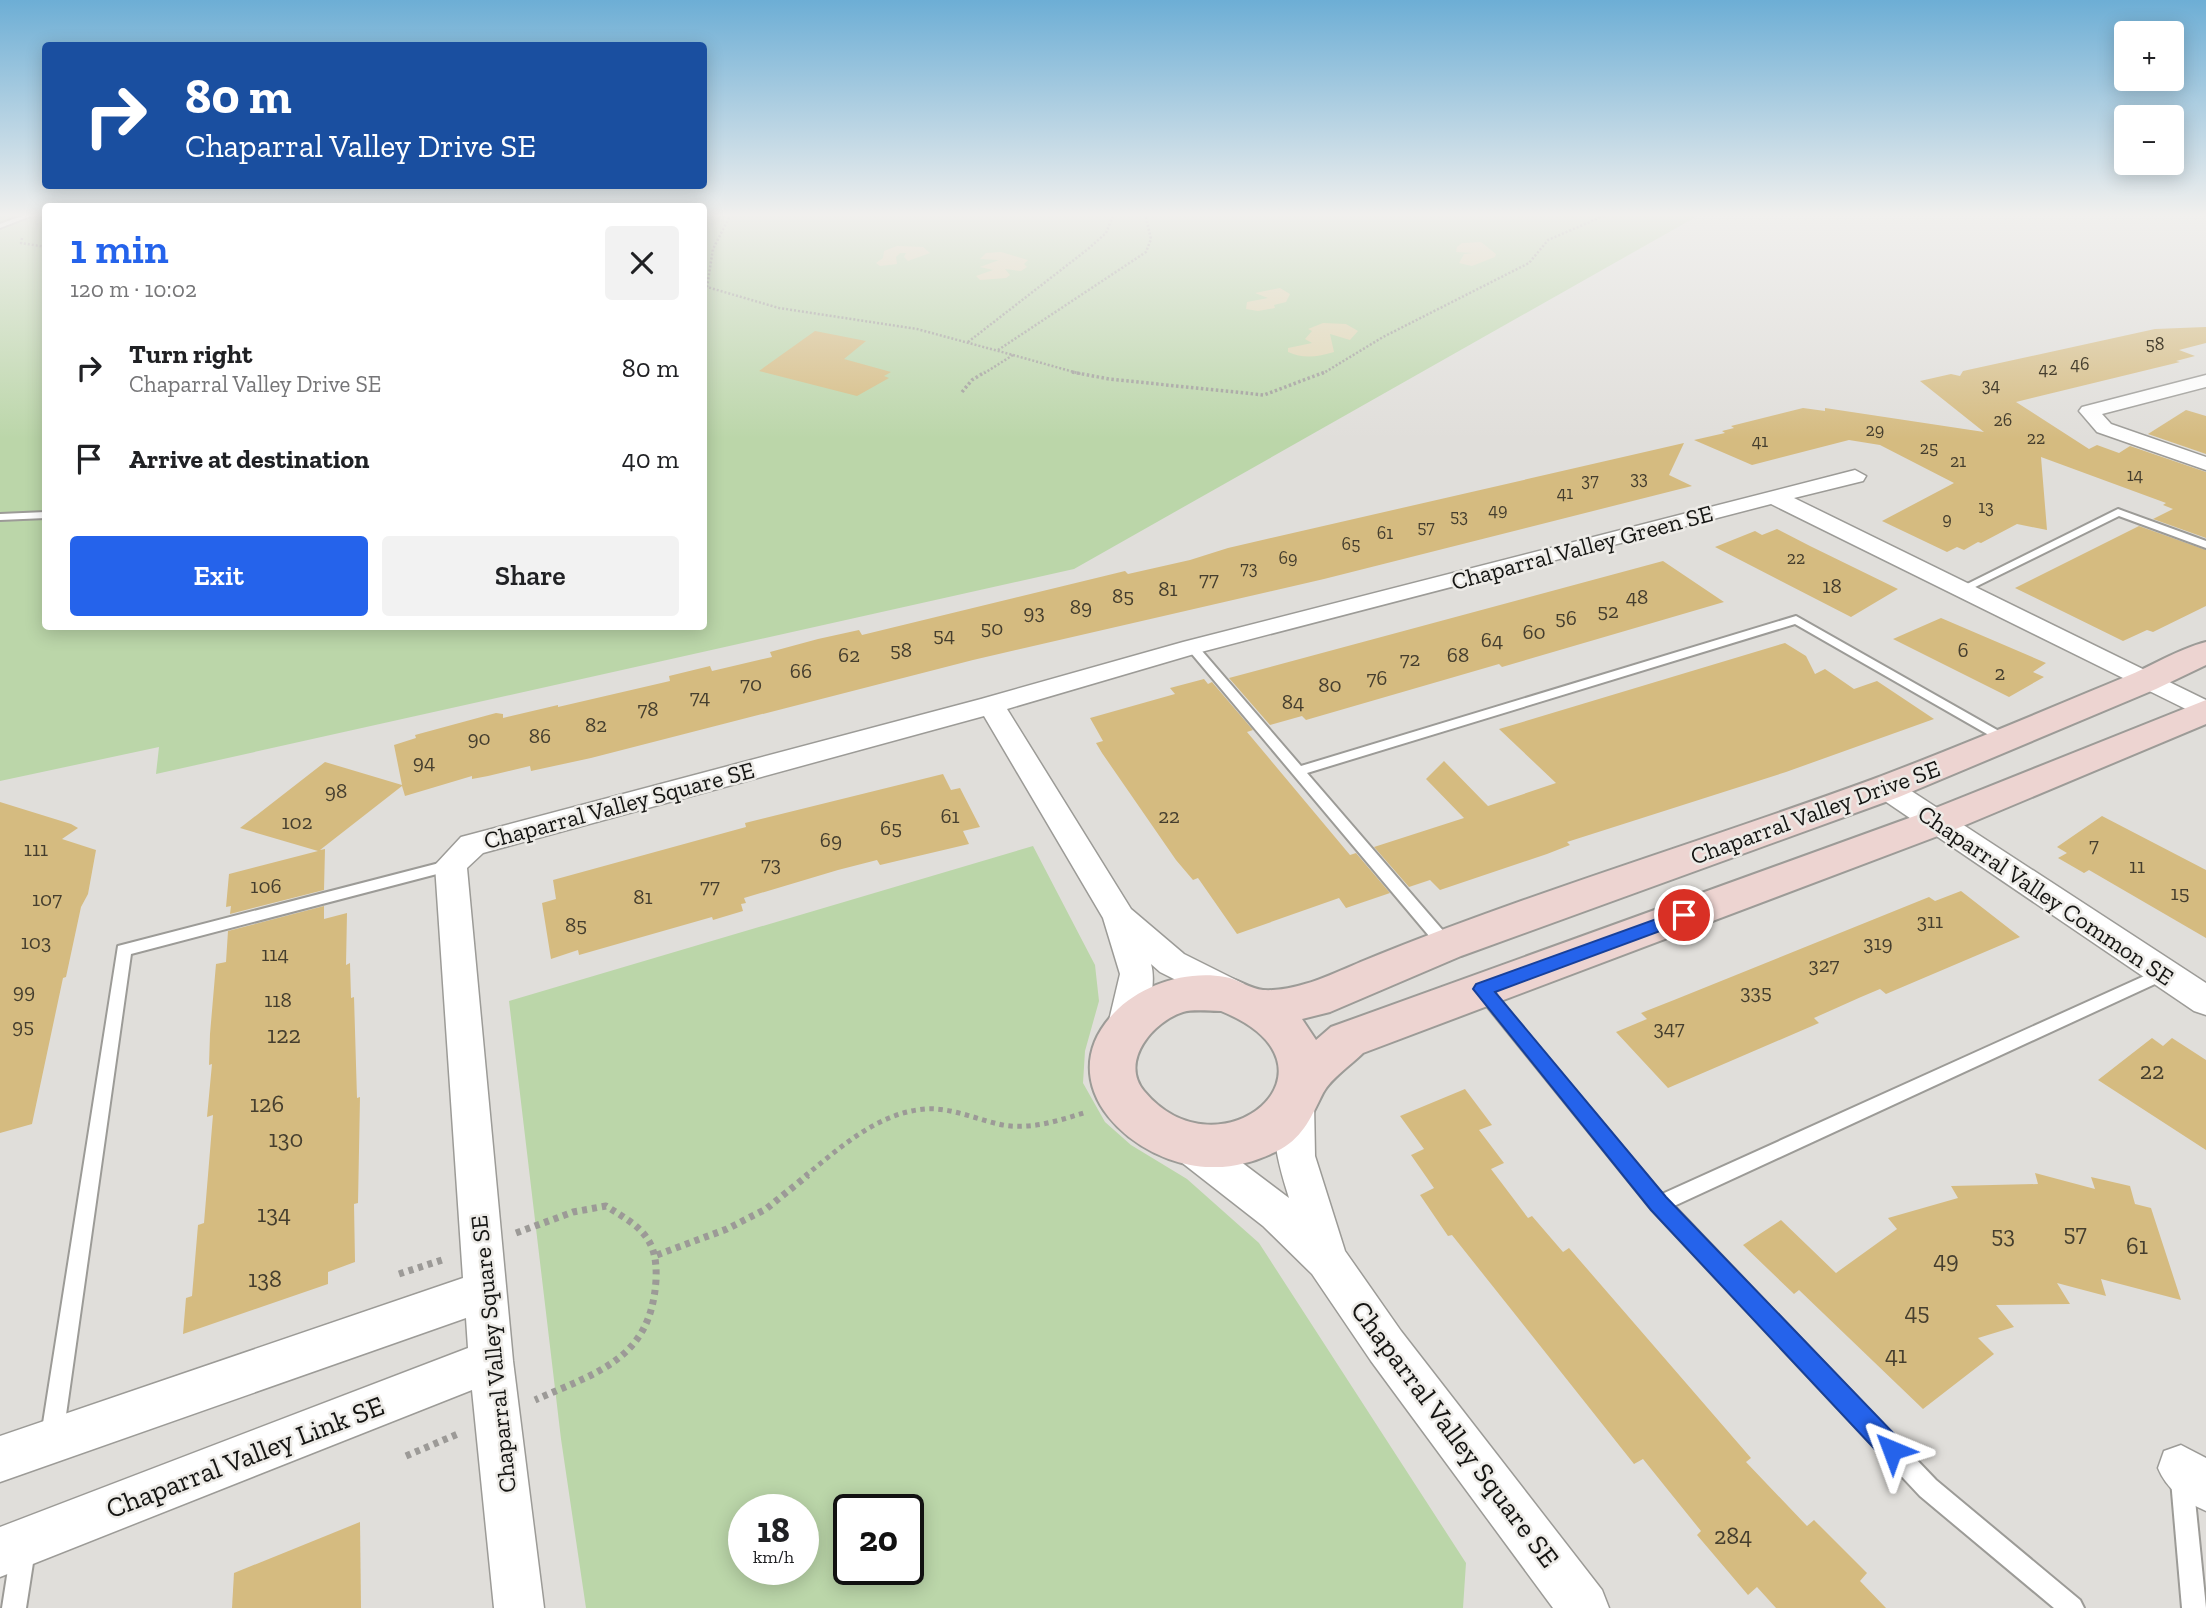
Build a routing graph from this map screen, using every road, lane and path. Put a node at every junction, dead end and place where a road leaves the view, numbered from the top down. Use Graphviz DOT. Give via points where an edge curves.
graph roads {
  1 [pos="712,289"];
  2 [pos="1036,289"];
  3 [pos="1091,289"];
  4 [pos="1478,289"];
  5 [pos="968,342"];
  6 [pos="998,351"];
  7 [pos="1013,355"];
  8 [pos="2206,381"];
  9 [pos="962,392"];
  10 [pos="2206,464"];
  11 [pos="1855,476"];
  12 [pos="1772,496"];
  13 [pos="42,515"];
  14 [pos="0,517"];
  15 [pos="2206,545"];
  16 [pos="1961,590"];
  17 [pos="1192,646"];
  18 [pos="2206,652"];
  19 [pos="2144,682"];
  20 [pos="991,705"];
  21 [pos="2206,711"];
  22 [pos="2006,739"];
  23 [pos="1299,771"];
  24 [pos="1886,788"];
  25 [pos="1937,822"];
  26 [pos="451,865"];
  27 [pos="1119,917"];
  28 [pos="1446,945"];
  29 [pos="2162,974"];
  30 [pos="1482,989"];
  31 [pos="2206,1000"];
  32 [pos="1251,1004"];
  33 [pos="1125,1029"];
  34 [pos="1298,1092"];
  35 [pos="1122,1097"];
  36 [pos="1190,1146"];
  37 [pos="1659,1203"];
  38 [pos="481,1247"];
  39 [pos="657,1255"];
  40 [pos="1327,1260"];
  41 [pos="399,1274"];
  42 [pos="484,1291"];
  43 [pos="491,1361"];
  44 [pos="497,1416"];
  45 [pos="51,1441"];
  46 [pos="406,1456"];
  47 [pos="0,1459"];
  48 [pos="2193,1477"];
  49 [pos="12,1547"];
  50 [pos="15,1608"];
  51 [pos="519,1608"];
  52 [pos="1584,1608"];
  53 [pos="2072,1608"];
  54 [pos="2194,1608"];
  1 -- 5 [label="path" via="742,301"];
  2 -- 5 [label="path"];
  3 -- 6 [label="path"];
  4 -- 7 [label="path" via="1320,374 1264,396 1109,379"];
  5 -- 6 [label="path"];
  6 -- 7 [label="path"];
  7 -- 9 [label="path" via="972,380"];
  8 -- 10 [label="street" via="2089,411 2104,428"];
  11 -- 12 [label="street, Chaparral Valley Green SE"];
  12 -- 16 [label="street"];
  12 -- 17 [label="street, Chaparral Valley Green SE"];
  13 -- 14 [label="lane"];
  15 -- 16 [label="lane" via="2118,512"];
  16 -- 19 [label="street"];
  17 -- 20 [label="street, Chaparral Valley Green SE"];
  17 -- 23 [label="lane"];
  18 -- 19 [label="street, Chaparral Valley Drive SE"];
  19 -- 21 [label="street"];
  19 -- 22 [label="street, Chaparral Valley Drive SE"];
  20 -- 26 [label="street, Chaparral Valley Square SE" via="472,845"];
  20 -- 27 [label="street"];
  21 -- 25 [label="street, Chaparral Valley Drive SE"];
  22 -- 23 [label="lane" via="1796,620"];
  22 -- 24 [label="street, Chaparral Valley Drive SE"];
  23 -- 28 [label="lane"];
  24 -- 25 [label="street, Chaparral Valley Common SE"];
  24 -- 28 [label="street, Chaparral Valley Drive SE"];
  25 -- 29 [label="street, Chaparral Valley Common SE"];
  25 -- 30 [label="street, Chaparral Valley Drive SE"];
  26 -- 38 [label="street, Chaparral Valley Square SE"];
  26 -- 45 [label="lane" via="124,950"];
  27 -- 32 [label="street" via="1172,963"];
  27 -- 33 [label="street" via="1137,974"];
  28 -- 32 [label="street, Chaparral Valley Drive SE" via="1314,1000"];
  29 -- 31 [label="street, Chaparral Valley Common SE"];
  29 -- 37 [label="lane"];
  30 -- 34 [label="street, Chaparral Valley Drive SE" via="1347,1040"];
  30 -- 37 [label="lane"];
  32 -- 33 [label="street" via="1224,994 1173,997"];
  32 -- 34 [label="street" via="1289,1033 1301,1057"];
  33 -- 35 [label="street" via="1116,1045 1111,1074"];
  34 -- 36 [label="street" via="1282,1121 1256,1137"];
  34 -- 40 [label="street, Chaparral Valley Square SE" via="1296,1157"];
  35 -- 36 [label="street" via="1126,1107 1151,1130"];
  35 -- 39 [label="path" via="1080,1116 1043,1125 1004,1125 925,1109 885,1121 853,1137 766,1209"];
  36 -- 40 [label="street, Chaparral Valley Square SE" via="1278,1213"];
  37 -- 53 [label="lane" via="1928,1488"];
  38 -- 39 [label="path" via="573,1212 606,1206 637,1225"];
  38 -- 41 [label="path"];
  38 -- 42 [label="street, Chaparral Valley Square SE"];
  39 -- 44 [label="path" via="654,1309 639,1341 602,1370"];
  40 -- 52 [label="street, Chaparral Valley Square SE" via="1386,1346"];
  42 -- 43 [label="street, Chaparral Valley Square SE"];
  42 -- 45 [label="street"];
  43 -- 44 [label="street, Chaparral Valley Square SE"];
  43 -- 49 [label="street, Chaparral Valley Link SE"];
  44 -- 46 [label="path"];
  44 -- 51 [label="street, Chaparral Valley Square SE"];
  45 -- 47 [label="street"];
  48 -- 54 [label="lane"];
  49 -- 50 [label="lane"];
}
